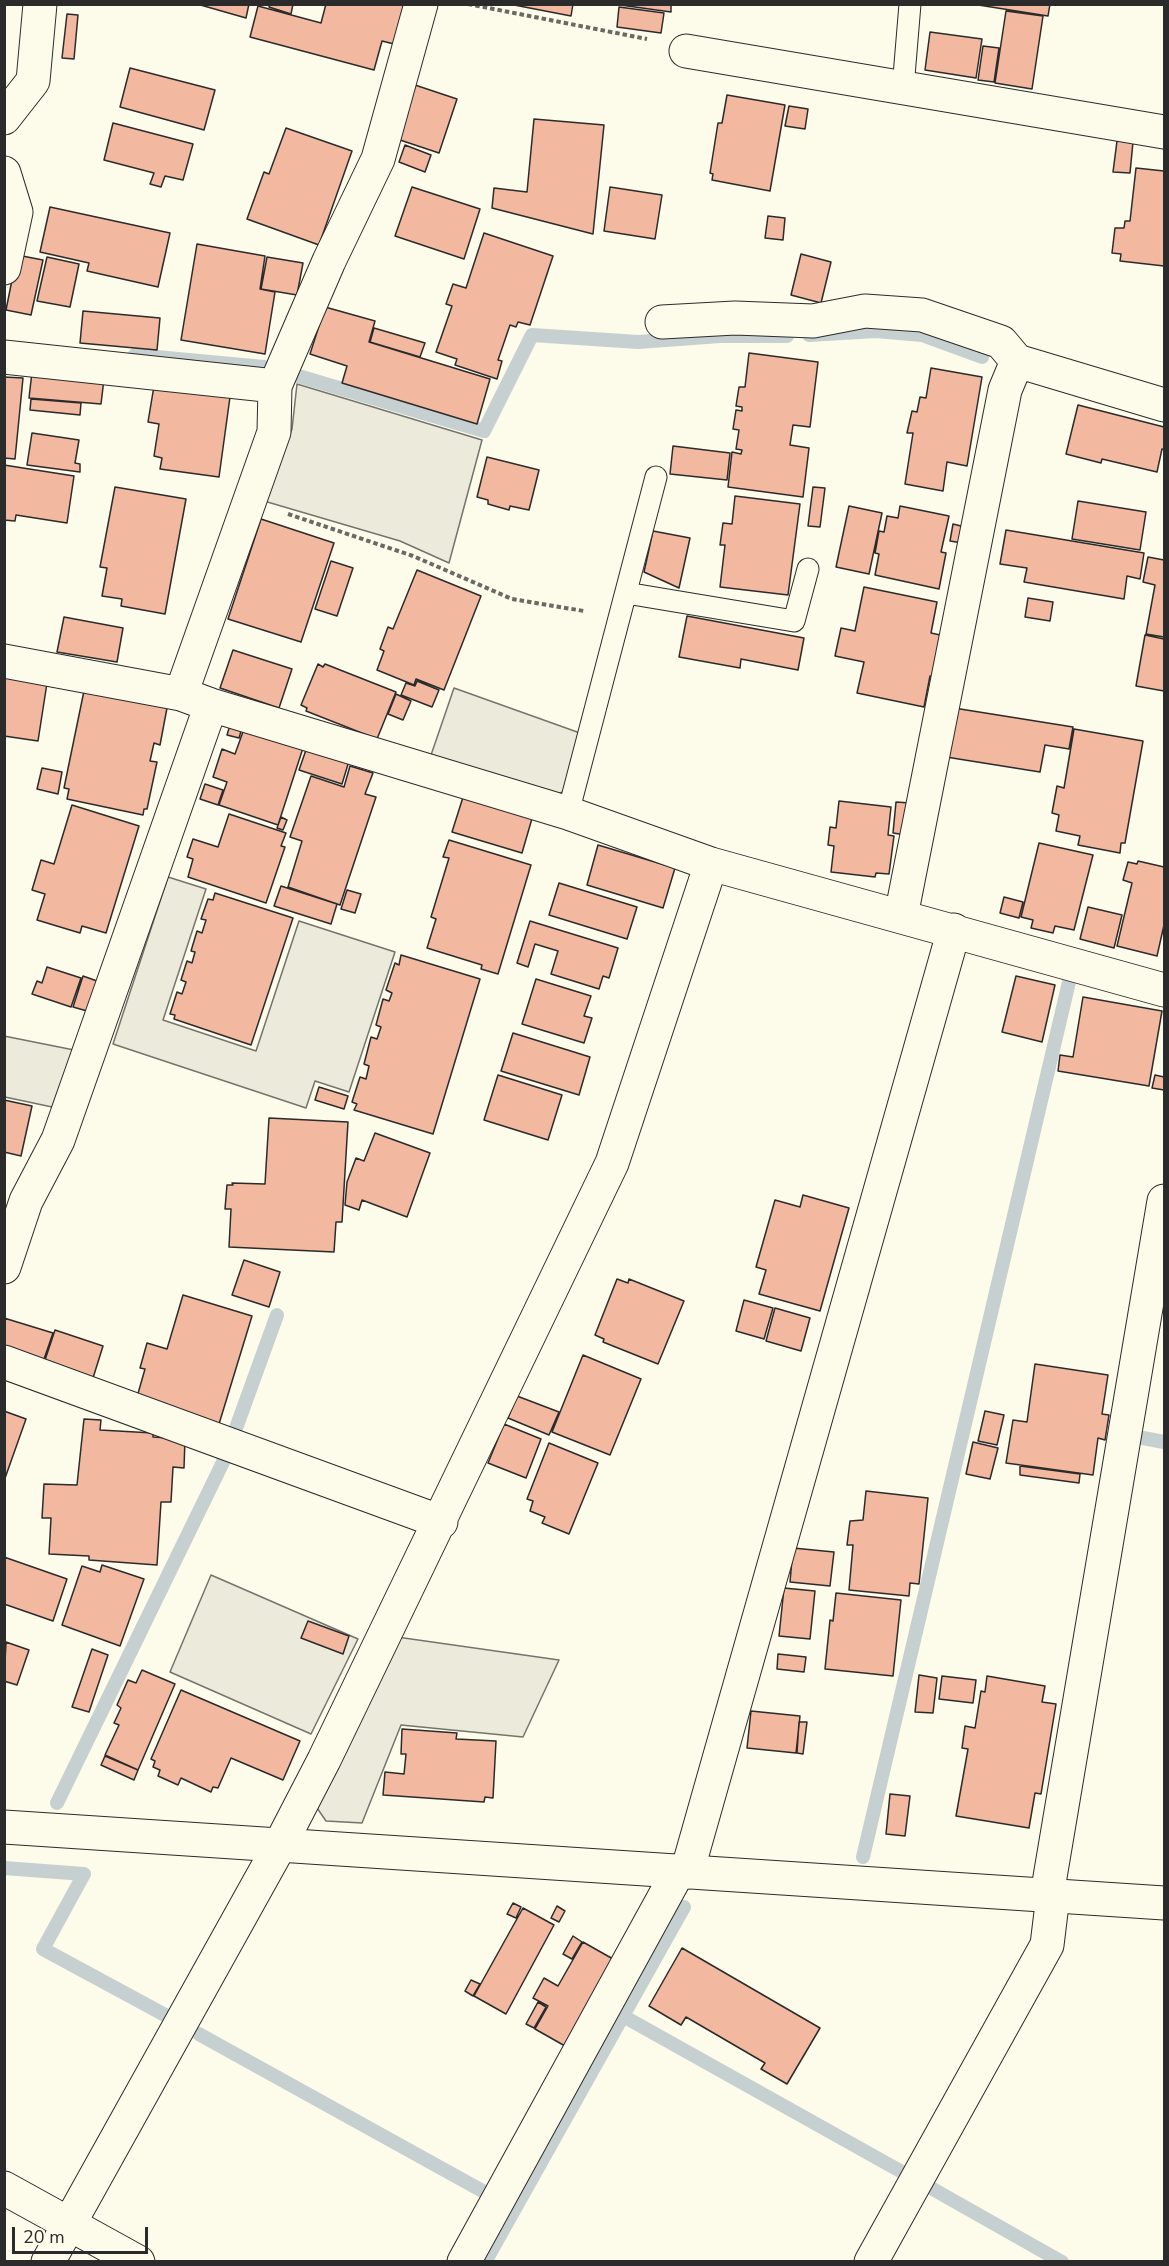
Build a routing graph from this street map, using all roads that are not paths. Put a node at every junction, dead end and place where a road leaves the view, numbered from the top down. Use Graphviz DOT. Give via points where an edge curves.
graph roads {
  1 [pos="40,4"];
  2 [pos="421,4"];
  3 [pos="910,4"];
  4 [pos="686,51"];
  5 [pos="903,88"];
  6 [pos="4,118"];
  7 [pos="1164,132"];
  8 [pos="4,173"];
  9 [pos="4,268"];
  10 [pos="662,322"];
  11 [pos="4,357"];
  12 [pos="1017,362"];
  13 [pos="275,386"];
  14 [pos="1164,405"];
  15 [pos="656,477"];
  16 [pos="808,569"];
  17 [pos="626,593"];
  18 [pos="4,660"];
  19 [pos="181,694"];
  20 [pos="211,705"];
  21 [pos="568,813"];
  22 [pos="711,864"];
  23 [pos="901,916"];
  24 [pos="954,930"];
  25 [pos="1164,990"];
  26 [pos="1164,1201"];
  27 [pos="4,1267"];
  28 [pos="4,1362"];
  29 [pos="441,1522"];
  30 [pos="4,1827"];
  31 [pos="280,1845"];
  32 [pos="683,1872"];
  33 [pos="1050,1895"];
  34 [pos="1164,1903"];
  35 [pos="4,2188"];
  36 [pos="69,2223"];
  37 [pos="48,2262"];
  38 [pos="138,2262"];
  39 [pos="464,2262"];
  40 [pos="871,2262"];
  1 -- 6 [label="street" via="33,81"];
  2 -- 13 [label="street" via="378,159"];
  3 -- 5 [label="lane"];
  4 -- 5 [label="street"];
  5 -- 7 [label="street"];
  8 -- 9 [label="street" via="16,212"];
  10 -- 12 [label="street" via="735,318 813,321 865,311 922,315 1001,342"];
  11 -- 13 [label="street"];
  12 -- 14 [label="street"];
  12 -- 23 [label="street" via="1005,390"];
  13 -- 19 [label="street" via="274,432"];
  15 -- 17 [label="lane"];
  16 -- 17 [label="lane" via="794,621"];
  17 -- 21 [label="lane"];
  18 -- 19 [label="street"];
  19 -- 20 [label="street"];
  20 -- 21 [label="street"];
  20 -- 27 [label="street" via="58,1140 26,1202"];
  21 -- 22 [label="street"];
  22 -- 23 [label="street"];
  22 -- 29 [label="street" via="612,1162"];
  23 -- 24 [label="street"];
  24 -- 25 [label="street"];
  24 -- 32 [label="street"];
  26 -- 33 [label="street"];
  28 -- 29 [label="street"];
  29 -- 31 [label="street"];
  30 -- 31 [label="street"];
  31 -- 32 [label="street"];
  31 -- 36 [label="street"];
  32 -- 33 [label="street"];
  32 -- 39 [label="street"];
  33 -- 34 [label="street"];
  33 -- 40 [label="street" via="1047,1945"];
  35 -- 36 [label="street"];
  36 -- 37 [label="street"];
  36 -- 38 [label="street"];
}
